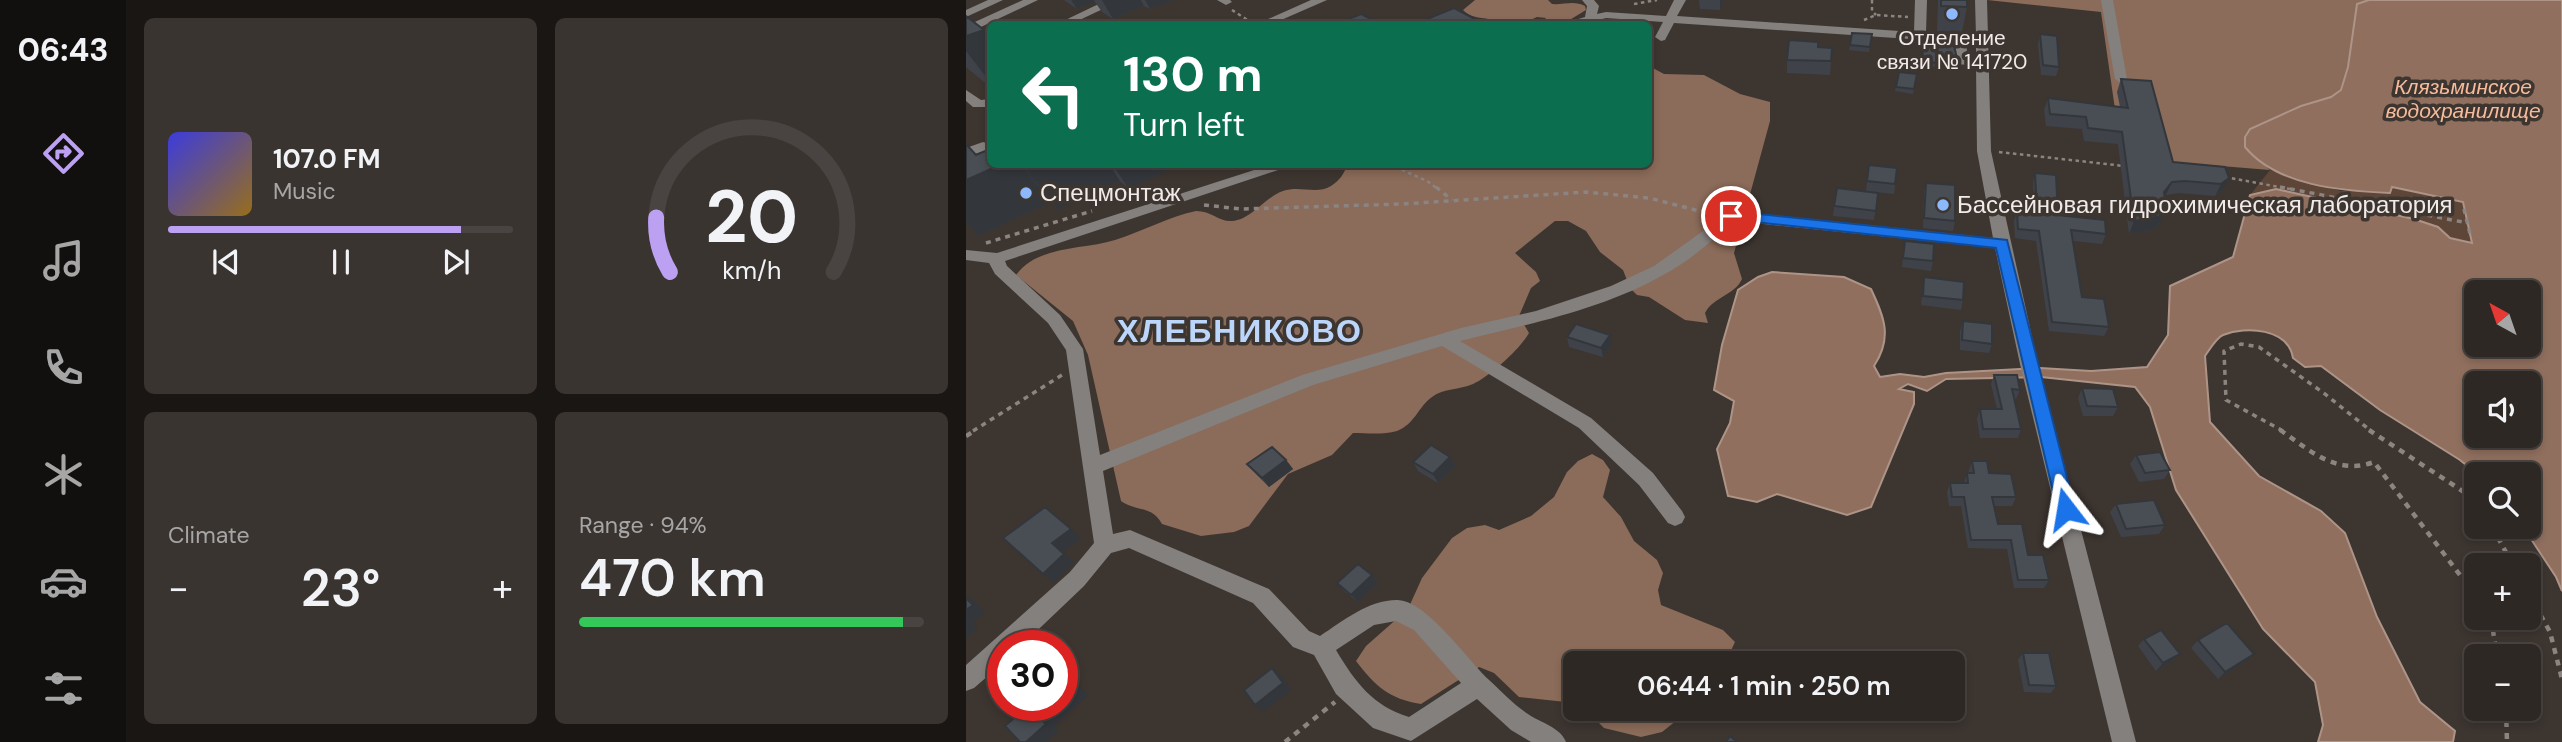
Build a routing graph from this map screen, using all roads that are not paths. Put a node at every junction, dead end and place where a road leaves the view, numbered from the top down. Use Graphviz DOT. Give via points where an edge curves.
graph roads {
  1 [pos="997,0"];
  2 [pos="1032,0"];
  3 [pos="1116,0"];
  4 [pos="1321,0"];
  5 [pos="1588,0"];
  6 [pos="1680,0"];
  7 [pos="1921,0"];
  8 [pos="1981,0"];
  9 [pos="2107,0"];
  10 [pos="966,14"];
  11 [pos="1591,17"];
  12 [pos="1672,19"];
  13 [pos="1070,21"];
  14 [pos="1270,21"];
  15 [pos="1580,21"];
  16 [pos="966,30"];
  17 [pos="1920,35"];
  18 [pos="1661,37"];
  19 [pos="1960,38"];
  20 [pos="1981,40"];
  21 [pos="1981,63"];
  22 [pos="2121,79"];
  23 [pos="966,94"];
  24 [pos="987,103"];
  25 [pos="987,147"];
  26 [pos="966,153"];
  27 [pos="1277,168"];
  28 [pos="2002,244"];
  29 [pos="966,256"];
  30 [pos="997,258"];
  31 [pos="1443,339"];
  32 [pos="1094,466"];
  33 [pos="1675,517"];
  34 [pos="1105,545"];
  35 [pos="1022,630"];
  36 [pos="1322,647"];
  37 [pos="987,662"];
  38 [pos="966,680"];
  39 [pos="1478,685"];
  40 [pos="1554,742"];
  41 [pos="2124,742"];
  1 -- 10 [label="street"];
  2 -- 16 [label="street"];
  3 -- 13 [label="street"];
  4 -- 14 [label="street"];
  5 -- 11 [label="street" via="1593,6"];
  6 -- 12 [label="street"];
  7 -- 17 [label="street"];
  8 -- 20 [label="street"];
  9 -- 22 [label="street"];
  11 -- 12 [label="street"];
  11 -- 15 [label="street"];
  12 -- 17 [label="street"];
  12 -- 18 [label="street"];
  17 -- 19 [label="street"];
  19 -- 20 [label="street"];
  19 -- 21 [label="street" via="1961,59"];
  20 -- 21 [label="street"];
  21 -- 28 [label="street" via="1984,151"];
  23 -- 24 [label="street" via="978,104"];
  25 -- 26 [label="street"];
  27 -- 30 [label="street"];
  28 -- 31 [label="street" via="1731,216 1670,264 1617,290 1538,317"];
  28 -- 41 [label="street"];
  29 -- 30 [label="street"];
  30 -- 32 [label="street" via="1001,270 1054,319 1074,349"];
  31 -- 32 [label="street" via="1308,380"];
  31 -- 33 [label="street" via="1585,423 1646,478"];
  32 -- 34 [label="street"];
  34 -- 35 [label="street" via="1077,579"];
  34 -- 36 [label="street" via="1130,539 1261,596 1301,639"];
  36 -- 39 [label="street" via="1369,616 1398,610 1422,623"];
  36 -- 39 [label="street" via="1349,691 1381,720 1411,729"];
  37 -- 38 [label="street"];
  39 -- 40 [label="street" via="1518,722"];
}
